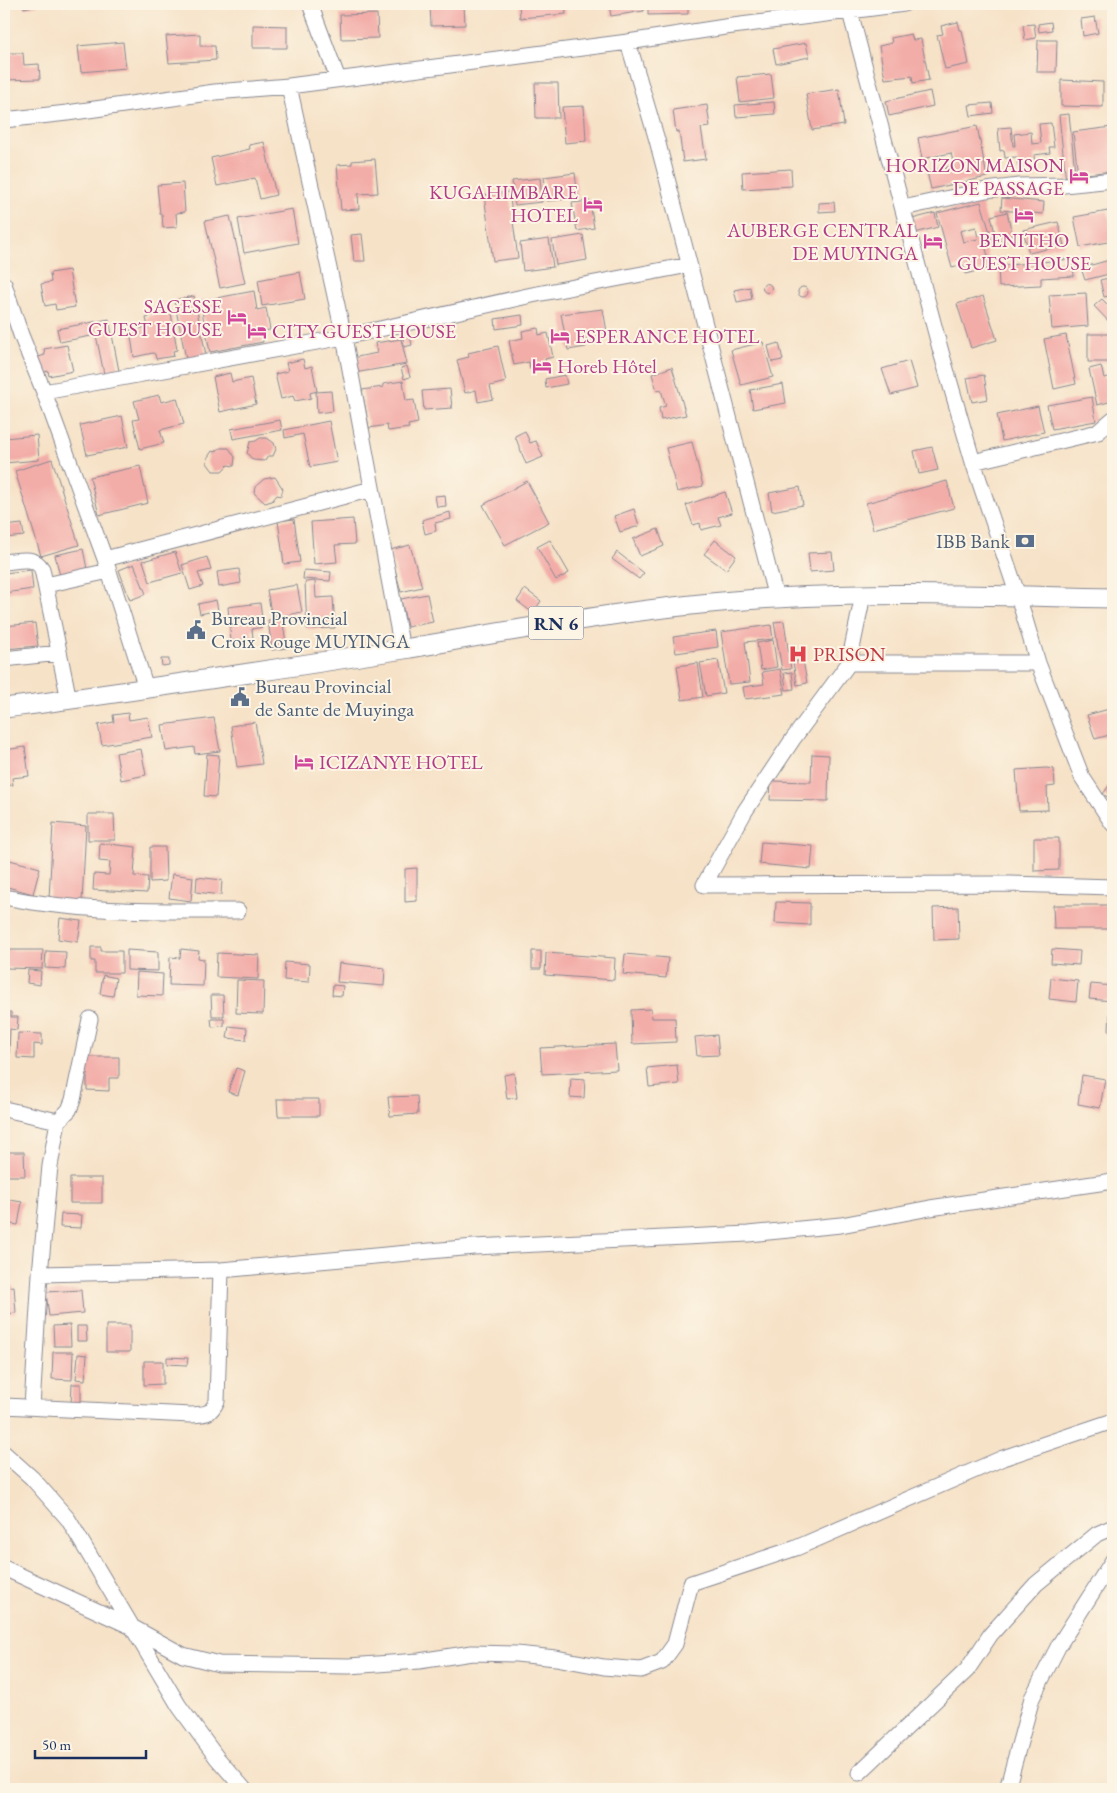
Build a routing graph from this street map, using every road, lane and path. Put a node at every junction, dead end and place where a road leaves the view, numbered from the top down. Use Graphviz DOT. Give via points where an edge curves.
graph roads {
  1 [pos="310,4"];
  2 [pos="904,4"];
  3 [pos="850,12"];
  4 [pos="628,42"];
  5 [pos="338,79"];
  6 [pos="289,86"];
  7 [pos="4,120"];
  8 [pos="1113,180"];
  9 [pos="903,208"];
  10 [pos="689,265"];
  11 [pos="4,284"];
  12 [pos="344,337"];
  13 [pos="44,392"];
  14 [pos="1113,419"];
  15 [pos="973,462"];
  16 [pos="372,489"];
  17 [pos="4,562"];
  18 [pos="107,565"];
  19 [pos="46,584"];
  20 [pos="863,595"];
  21 [pos="1018,596"];
  22 [pos="776,598"];
  23 [pos="1113,598"];
  24 [pos="402,649"];
  25 [pos="60,653"];
  26 [pos="4,659"];
  27 [pos="849,663"];
  28 [pos="1038,663"];
  29 [pos="146,688"];
  30 [pos="69,700"];
  31 [pos="4,708"];
  32 [pos="1113,824"];
  33 [pos="1113,887"];
  34 [pos="4,896"];
  35 [pos="238,912"];
  36 [pos="90,1019"];
  37 [pos="4,1109"];
  38 [pos="58,1121"];
  39 [pos="1113,1181"];
  40 [pos="220,1270"];
  41 [pos="40,1274"];
  42 [pos="4,1406"];
  43 [pos="32,1407"];
  44 [pos="1113,1421"];
  45 [pos="4,1453"];
  46 [pos="1113,1527"];
  47 [pos="1113,1560"];
  48 [pos="4,1568"];
  49 [pos="132,1626"];
  50 [pos="859,1772"];
  51 [pos="244,1789"];
  52 [pos="1007,1789"];
  1 -- 5 [label="street"];
  2 -- 3 [label="street"];
  3 -- 4 [label="street"];
  3 -- 9 [label="street"];
  4 -- 5 [label="street"];
  4 -- 10 [label="street"];
  5 -- 6 [label="street"];
  6 -- 7 [label="street" via="215,92"];
  6 -- 12 [label="street"];
  8 -- 9 [label="street" via="986,190"];
  9 -- 15 [label="street" via="940,352"];
  10 -- 12 [label="street" via="532,295"];
  10 -- 22 [label="street"];
  11 -- 13 [label="street"];
  12 -- 13 [label="street"];
  12 -- 16 [label="street"];
  13 -- 18 [label="street"];
  14 -- 15 [label="street" via="1098,432"];
  15 -- 21 [label="street"];
  16 -- 18 [label="street"];
  16 -- 24 [label="street"];
  17 -- 19 [label="street" via="32,559 38,562"];
  18 -- 19 [label="street"];
  18 -- 29 [label="street"];
  19 -- 25 [label="street"];
  20 -- 21 [label="main road, RN 6"];
  20 -- 22 [label="main road, RN 6"];
  20 -- 27 [label="street"];
  21 -- 23 [label="main road, RN 6"];
  21 -- 28 [label="street"];
  22 -- 24 [label="main road, RN 6" via="620,614"];
  24 -- 29 [label="main road, RN 6"];
  25 -- 26 [label="street"];
  25 -- 30 [label="street"];
  27 -- 28 [label="street"];
  27 -- 33 [label="street" via="793,739 746,811 704,885"];
  28 -- 32 [label="street" via="1082,777"];
  29 -- 30 [label="main road, RN 6"];
  30 -- 31 [label="main road, RN 6"];
  34 -- 35 [label="street" via="40,904 105,910"];
  36 -- 38 [label="street" via="73,1100 69,1110"];
  37 -- 38 [label="street"];
  38 -- 41 [label="street" via="45,1202"];
  39 -- 40 [label="street" via="841,1224 757,1233 474,1247"];
  40 -- 41 [label="street"];
  40 -- 43 [label="street" via="217,1401 213,1410 191,1415"];
  41 -- 43 [label="street"];
  42 -- 43 [label="street"];
  44 -- 49 [label="street" via="1003,1458 796,1548 691,1583 675,1644 662,1662 641,1670 556,1658 472,1653 349,1666 219,1664 183,1655"];
  45 -- 49 [label="street" via="68,1518"];
  46 -- 50 [label="street" via="1097,1534 1036,1584 991,1634 967,1670"];
  47 -- 52 [label="street" via="1059,1644 1032,1698"];
  48 -- 49 [label="street"];
  49 -- 51 [label="street" via="179,1706"];
}
